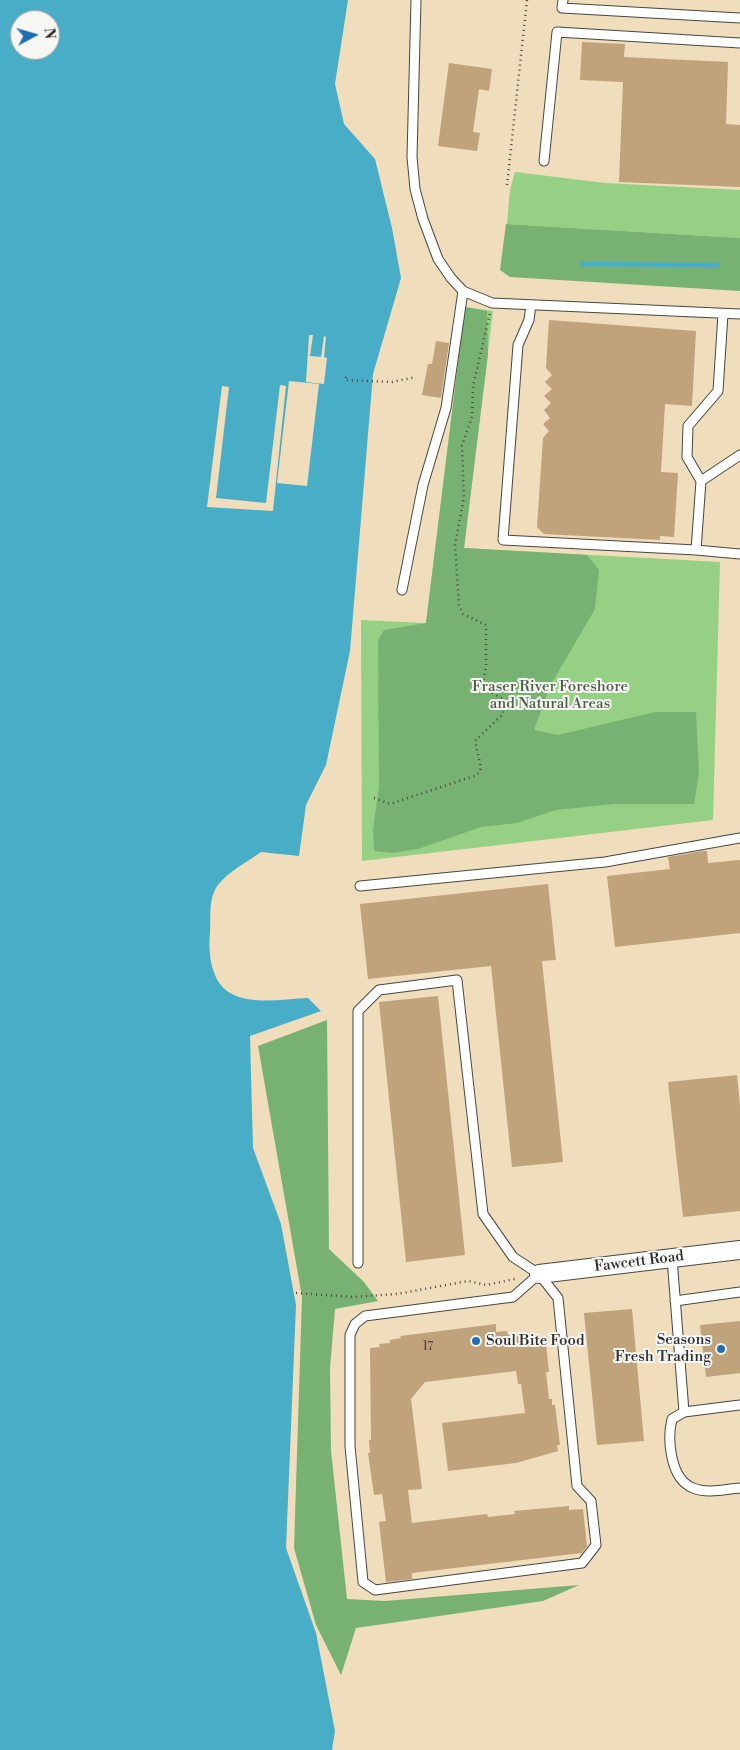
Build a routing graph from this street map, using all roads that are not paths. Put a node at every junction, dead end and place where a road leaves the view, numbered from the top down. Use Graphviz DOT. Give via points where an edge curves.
graph roads {
  1 [pos="416,0"];
  2 [pos="563,0"];
  3 [pos="740,18"];
  4 [pos="740,43"];
  5 [pos="544,161"];
  6 [pos="463,291"];
  7 [pos="531,305"];
  8 [pos="723,314"];
  9 [pos="740,314"];
  10 [pos="740,455"];
  11 [pos="701,482"];
  12 [pos="696,550"];
  13 [pos="740,554"];
  14 [pos="402,590"];
  15 [pos="740,838"];
  16 [pos="360,886"];
  17 [pos="740,1250"];
  18 [pos="672,1258"];
  19 [pos="358,1264"];
  20 [pos="539,1274"];
  21 [pos="740,1292"];
  22 [pos="675,1301"];
  23 [pos="740,1405"];
  24 [pos="684,1412"];
  25 [pos="740,1488"];
  1 -- 6 [label="lane" via="412,157 415,189 438,259"];
  2 -- 3 [label="lane" via="562,8"];
  4 -- 5 [label="lane" via="557,32"];
  6 -- 7 [label="lane" via="492,303"];
  6 -- 14 [label="lane" via="446,408 423,485"];
  7 -- 8 [label="lane"];
  7 -- 12 [label="lane" via="529,320 518,345 503,540"];
  8 -- 9 [label="lane"];
  8 -- 11 [label="lane" via="718,391 688,426 687,457"];
  10 -- 11 [label="lane"];
  11 -- 12 [label="lane"];
  12 -- 13 [label="lane"];
  15 -- 16 [label="lane" via="605,862"];
  17 -- 18 [label="street, Fawcett Road"];
  18 -- 20 [label="street, Fawcett Road"];
  18 -- 22 [label="lane"];
  19 -- 20 [label="lane" via="358,1012 380,990 457,980 483,1214 513,1257"];
  20 -- 20 [label="lane" via="512,1297 365,1316 355,1324 350,1334 350,1446 363,1582 375,1590 582,1563 596,1545 591,1501 577,1486 558,1298"];
  21 -- 22 [label="lane"];
  22 -- 24 [label="lane"];
  23 -- 24 [label="lane"];
  24 -- 25 [label="lane" via="672,1419 668,1436 681,1478 694,1489"];
}
